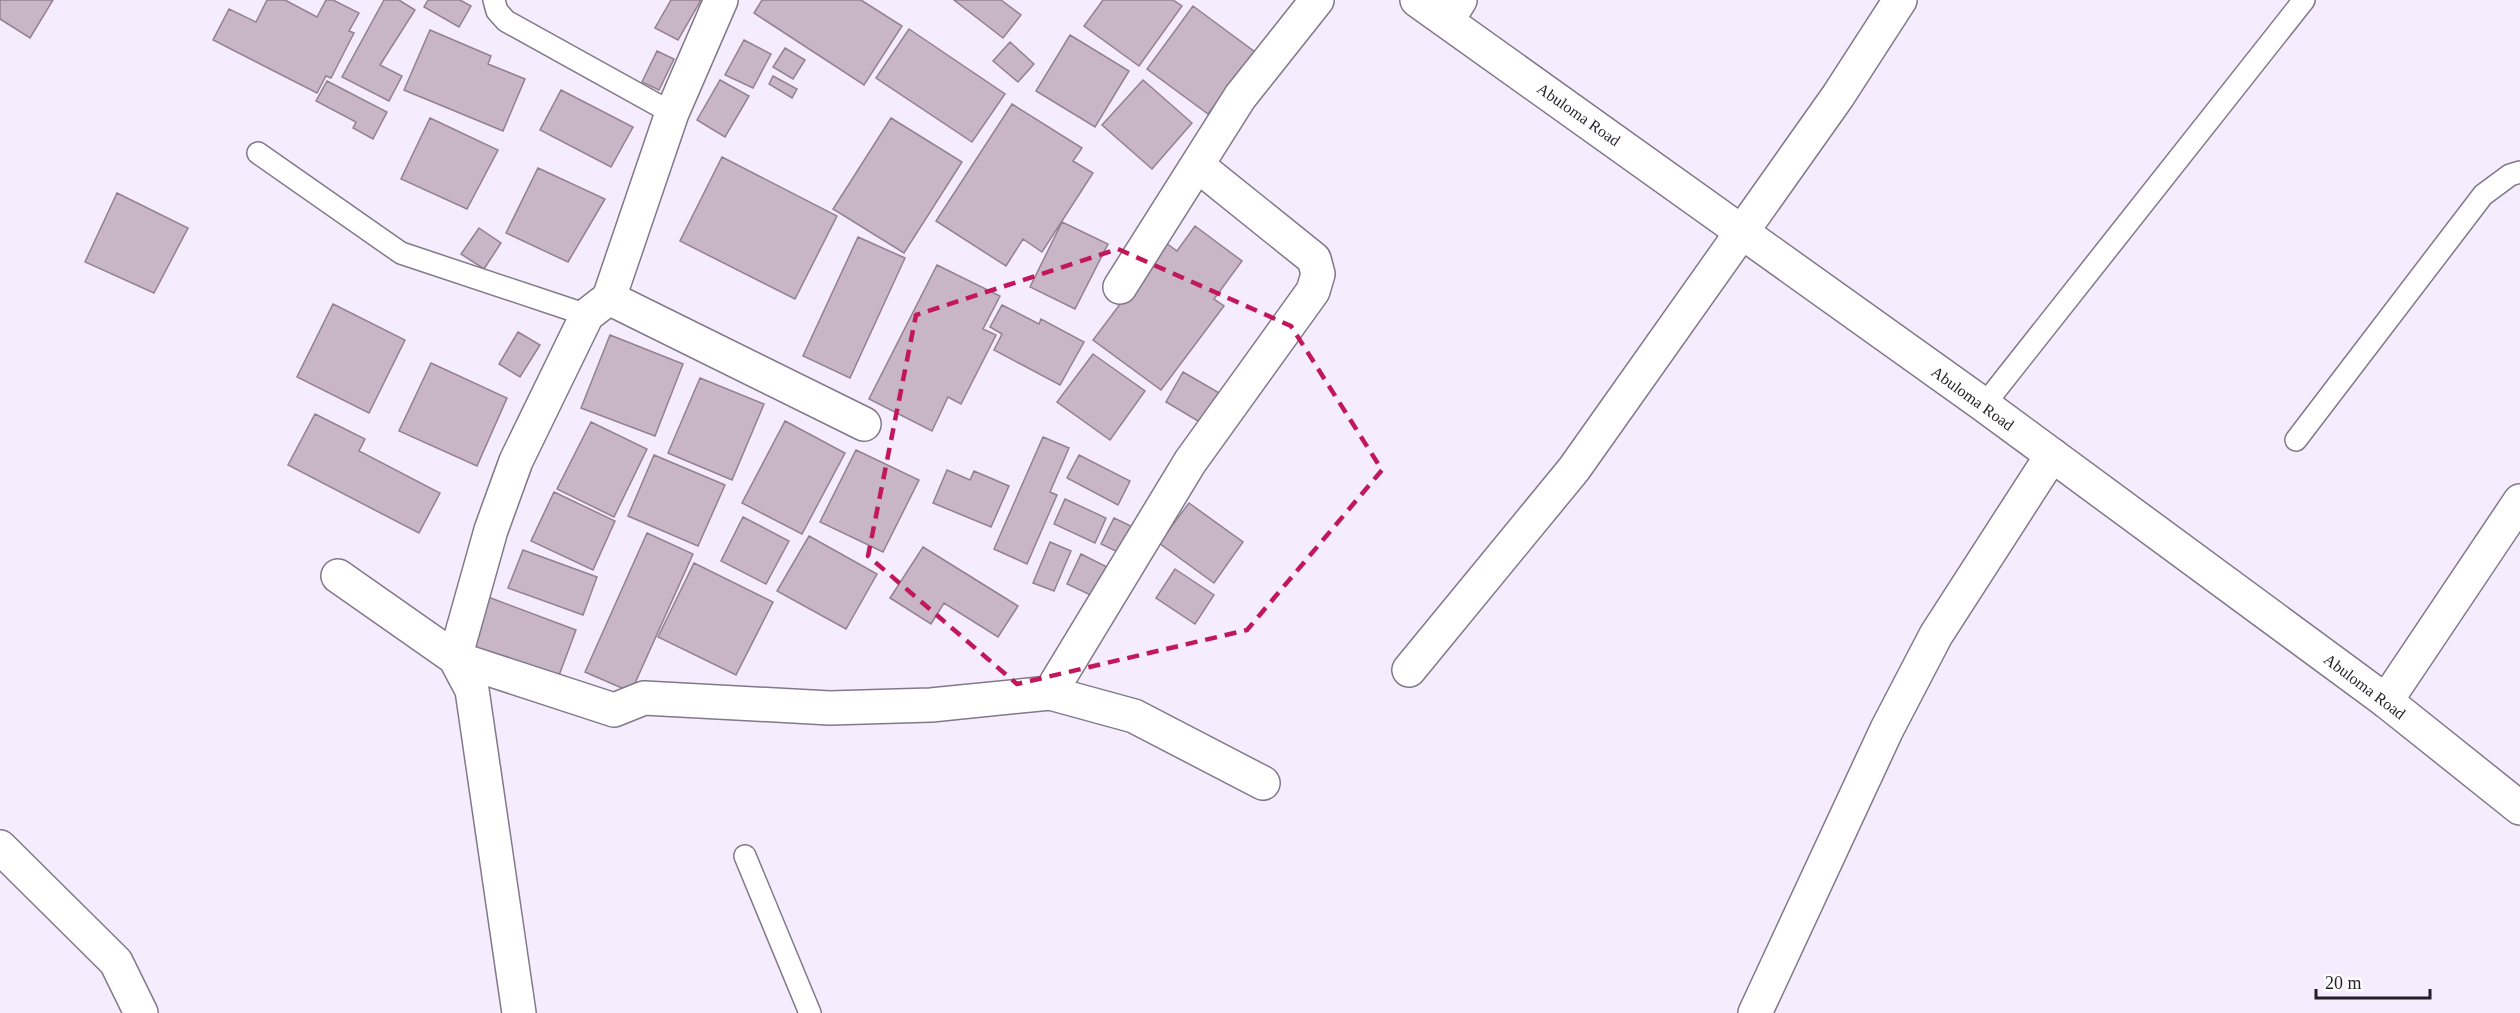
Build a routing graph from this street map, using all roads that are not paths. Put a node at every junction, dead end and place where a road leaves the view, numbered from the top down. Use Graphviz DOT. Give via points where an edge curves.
graph roads {
  1 [pos="494,0"];
  2 [pos="1317,0"];
  3 [pos="1417,0"];
  4 [pos="1900,0"];
  5 [pos="2304,0"];
  6 [pos="715,3"];
  7 [pos="1454,10"];
  8 [pos="672,113"];
  9 [pos="258,153"];
  10 [pos="1197,165"];
  11 [pos="2520,172"];
  12 [pos="1743,231"];
  13 [pos="1119,287"];
  14 [pos="598,307"];
  15 [pos="1984,405"];
  16 [pos="864,424"];
  17 [pos="2296,440"];
  18 [pos="2052,455"];
  19 [pos="2520,501"];
  20 [pos="338,576"];
  21 [pos="455,658"];
  22 [pos="1409,670"];
  23 [pos="1050,693"];
  24 [pos="2385,701"];
  25 [pos="1263,783"];
  26 [pos="2520,808"];
  27 [pos="0,847"];
  28 [pos="745,856"];
  29 [pos="141,1013"];
  30 [pos="519,1013"];
  31 [pos="810,1013"];
  32 [pos="1755,1013"];
  1 -- 8 [label="lane" via="506,21"];
  2 -- 10 [label="street" via="1240,97"];
  3 -- 7 [label="street, Abuloma Road"];
  4 -- 12 [label="street"];
  5 -- 15 [label="lane"];
  6 -- 8 [label="street"];
  7 -- 12 [label="street, Abuloma Road"];
  8 -- 14 [label="street"];
  9 -- 14 [label="lane" via="401,253"];
  10 -- 13 [label="street"];
  10 -- 23 [label="street" via="1314,259 1318,274 1313,291 1190,462"];
  11 -- 17 [label="lane" via="2483,195"];
  12 -- 15 [label="street, Abuloma Road"];
  12 -- 22 [label="street" via="1574,468"];
  14 -- 16 [label="street"];
  14 -- 21 [label="street" via="516,461 491,530"];
  15 -- 18 [label="street, Abuloma Road"];
  18 -- 24 [label="street, Abuloma Road"];
  18 -- 32 [label="street" via="1936,635 1887,729"];
  19 -- 24 [label="street"];
  20 -- 21 [label="street"];
  21 -- 23 [label="street" via="614,710 644,698 830,708 931,705"];
  21 -- 30 [label="street" via="472,690"];
  23 -- 25 [label="street" via="1134,716"];
  24 -- 26 [label="street, Abuloma Road"];
  27 -- 29 [label="street" via="116,962"];
  28 -- 31 [label="lane"];
}
